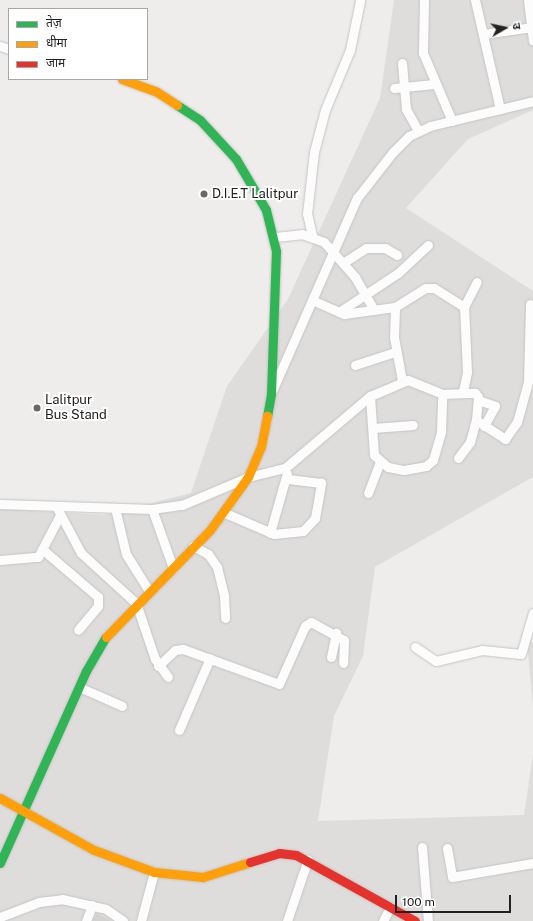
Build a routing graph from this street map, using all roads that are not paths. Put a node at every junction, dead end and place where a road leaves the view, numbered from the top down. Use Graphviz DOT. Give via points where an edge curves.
graph roads {
  1 [pos="424,0"];
  2 [pos="475,0"];
  3 [pos="528,0"];
  4 [pos="360,1"];
  5 [pos="532,27"];
  6 [pos="483,34"];
  7 [pos="533,40"];
  8 [pos="402,63"];
  9 [pos="125,80"];
  10 [pos="434,84"];
  11 [pos="394,88"];
  12 [pos="406,88"];
  13 [pos="533,101"];
  14 [pos="500,109"];
  15 [pos="452,121"];
  16 [pos="418,131"];
  17 [pos="312,236"];
  18 [pos="275,237"];
  19 [pos="428,245"];
  20 [pos="332,252"];
  21 [pos="397,255"];
  22 [pos="343,263"];
  23 [pos="477,282"];
  24 [pos="366,294"];
  25 [pos="312,300"];
  26 [pos="530,304"];
  27 [pos="395,307"];
  28 [pos="464,307"];
  29 [pos="374,310"];
  30 [pos="339,312"];
  31 [pos="396,352"];
  32 [pos="356,365"];
  33 [pos="402,381"];
  34 [pos="463,391"];
  35 [pos="271,394"];
  36 [pos="442,394"];
  37 [pos="370,396"];
  38 [pos="478,400"];
  39 [pos="476,420"];
  40 [pos="413,425"];
  41 [pos="484,426"];
  42 [pos="373,428"];
  43 [pos="458,458"];
  44 [pos="380,461"];
  45 [pos="290,464"];
  46 [pos="248,477"];
  47 [pos="286,478"];
  48 [pos="368,493"];
  49 [pos="0,504"];
  50 [pos="115,508"];
  51 [pos="152,509"];
  52 [pos="58,511"];
  53 [pos="225,513"];
  54 [pos="270,533"];
  55 [pos="193,546"];
  56 [pos="42,549"];
  57 [pos="0,560"];
  58 [pos="173,568"];
  59 [pos="149,591"];
  60 [pos="136,603"];
  61 [pos="533,613"];
  62 [pos="225,618"];
  63 [pos="78,630"];
  64 [pos="336,633"];
  65 [pos="415,647"];
  66 [pos="331,657"];
  67 [pos="210,658"];
  68 [pos="343,663"];
  69 [pos="158,666"];
  70 [pos="168,677"];
  71 [pos="79,687"];
  72 [pos="122,706"];
  73 [pos="179,730"];
  74 [pos="0,798"];
  75 [pos="22,810"];
  76 [pos="422,847"];
  77 [pos="447,848"];
  78 [pos="308,859"];
  79 [pos="0,863"];
  80 [pos="533,863"];
  81 [pos="154,872"];
  82 [pos="92,905"];
  83 [pos="390,906"];
  84 [pos="0,917"];
  85 [pos="86,921"];
  86 [pos="123,921"];
  87 [pos="141,921"];
  88 [pos="287,921"];
  89 [pos="383,921"];
  90 [pos="415,921"];
  91 [pos="428,921"];
  1 -- 10 [label="street" via="423,53"];
  2 -- 6 [label="street"];
  3 -- 5 [label="street"];
  4 -- 17 [label="street" via="351,45 324,110 314,152 307,214"];
  5 -- 6 [label="street"];
  5 -- 7 [label="street"];
  6 -- 14 [label="street"];
  8 -- 12 [label="street"];
  9 -- 18 [label="street" via="157,92 200,120 254,184"];
  10 -- 12 [label="street"];
  10 -- 15 [label="street"];
  11 -- 12 [label="street"];
  12 -- 16 [label="street" via="406,109"];
  13 -- 14 [label="street"];
  14 -- 15 [label="street"];
  15 -- 16 [label="street"];
  16 -- 20 [label="street" via="393,152 357,198"];
  17 -- 18 [label="street"];
  17 -- 20 [label="street"];
  18 -- 35 [label="street"];
  19 -- 24 [label="street" via="398,273"];
  20 -- 22 [label="street"];
  20 -- 25 [label="street"];
  21 -- 22 [label="street" via="385,248 366,248"];
  22 -- 24 [label="street"];
  23 -- 28 [label="street"];
  24 -- 29 [label="street"];
  24 -- 30 [label="street"];
  25 -- 30 [label="street"];
  25 -- 35 [label="street"];
  26 -- 41 [label="street" via="529,377 517,422 505,439"];
  27 -- 28 [label="street" via="426,288 434,288"];
  27 -- 29 [label="street"];
  27 -- 31 [label="street"];
  28 -- 34 [label="street" via="467,372"];
  29 -- 30 [label="street" via="351,315"];
  31 -- 32 [label="street"];
  31 -- 33 [label="street"];
  33 -- 36 [label="street" via="413,381"];
  33 -- 37 [label="street"];
  34 -- 36 [label="street"];
  34 -- 38 [label="street" via="475,393"];
  35 -- 46 [label="street" via="261,447"];
  36 -- 44 [label="street" via="441,432 430,464 396,469"];
  37 -- 42 [label="street"];
  37 -- 45 [label="street"];
  38 -- 39 [label="street"];
  38 -- 41 [label="street" via="495,406"];
  39 -- 41 [label="street"];
  39 -- 43 [label="street" via="470,442"];
  40 -- 42 [label="street"];
  42 -- 44 [label="street" via="372,449"];
  44 -- 48 [label="street"];
  45 -- 46 [label="street"];
  45 -- 47 [label="street"];
  46 -- 51 [label="street" via="192,502"];
  46 -- 53 [label="street"];
  47 -- 54 [label="street"];
  47 -- 54 [label="street" via="318,480 322,486 319,506 313,522 303,531 286,535"];
  49 -- 52 [label="street"];
  50 -- 51 [label="street"];
  50 -- 52 [label="street"];
  50 -- 59 [label="street" via="124,549"];
  51 -- 58 [label="street"];
  52 -- 56 [label="street"];
  52 -- 60 [label="street" via="81,553"];
  53 -- 54 [label="street"];
  53 -- 55 [label="street"];
  55 -- 58 [label="street"];
  55 -- 62 [label="street" via="208,554 216,567 224,596"];
  56 -- 57 [label="street" via="34,558"];
  56 -- 63 [label="street" via="98,597 98,606"];
  58 -- 59 [label="street"];
  59 -- 60 [label="street"];
  60 -- 69 [label="street"];
  60 -- 71 [label="street" via="104,640"];
  61 -- 65 [label="street" via="521,654 482,650 436,660"];
  64 -- 66 [label="street"];
  64 -- 67 [label="street" via="314,623 306,624 283,681 274,684 239,672"];
  64 -- 68 [label="street" via="344,640"];
  67 -- 69 [label="street" via="177,649"];
  67 -- 73 [label="street"];
  69 -- 70 [label="street"];
  71 -- 72 [label="street"];
  71 -- 75 [label="street"];
  74 -- 75 [label="street"];
  75 -- 79 [label="street"];
  75 -- 81 [label="street" via="94,850"];
  76 -- 91 [label="street"];
  77 -- 80 [label="street" via="452,877"];
  78 -- 81 [label="street" via="279,853 203,878"];
  78 -- 83 [label="street"];
  78 -- 88 [label="street"];
  81 -- 87 [label="street"];
  82 -- 84 [label="street" via="55,899"];
  82 -- 85 [label="street"];
  82 -- 86 [label="street"];
  83 -- 89 [label="street"];
  83 -- 90 [label="street"];
}
